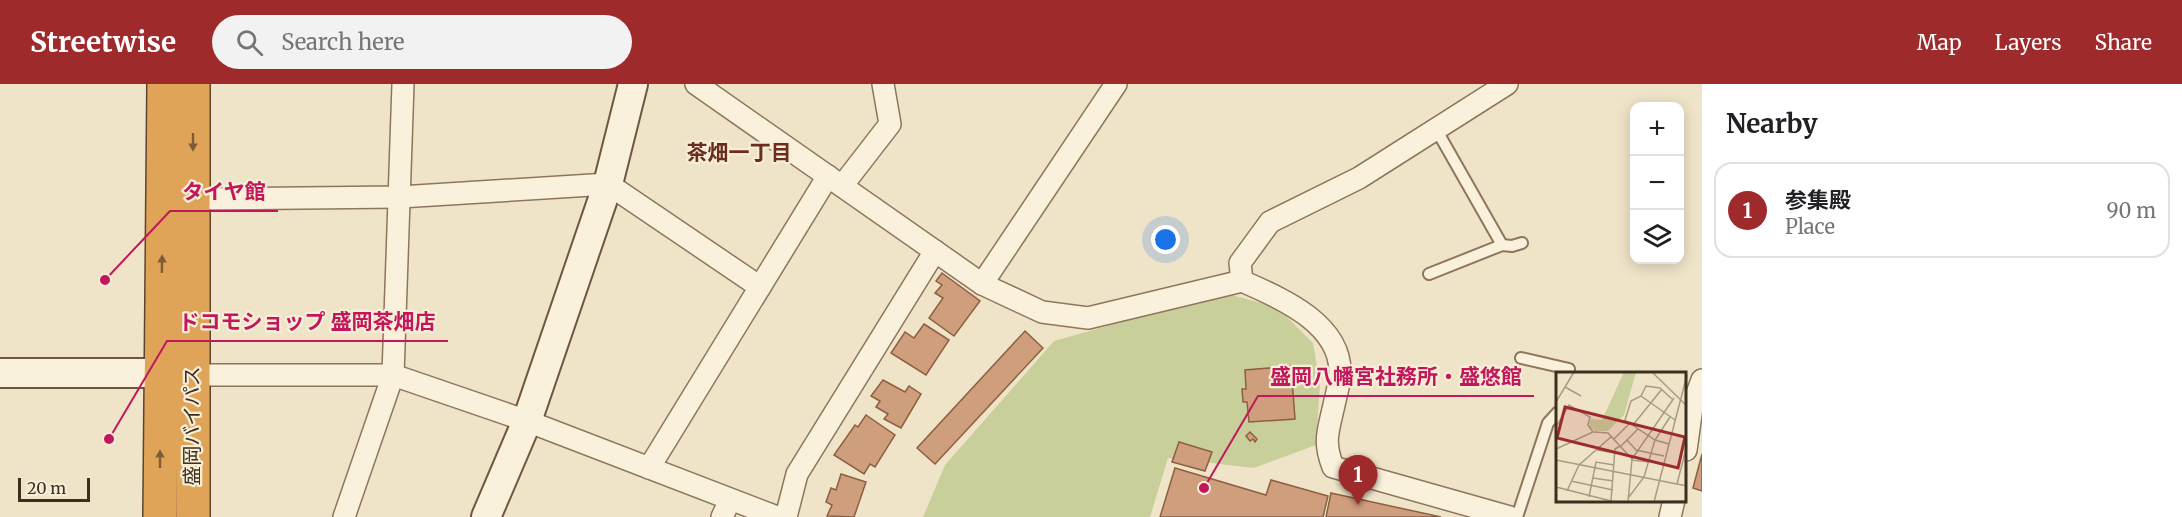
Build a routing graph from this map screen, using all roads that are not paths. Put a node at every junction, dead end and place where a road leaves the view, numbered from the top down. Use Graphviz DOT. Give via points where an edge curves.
graph roads {
  1 [pos="164,84"];
  2 [pos="193,84"];
  3 [pos="403,84"];
  4 [pos="633,84"];
  5 [pos="696,84"];
  6 [pos="883,84"];
  7 [pos="1116,84"];
  8 [pos="1507,84"];
  9 [pos="1436,129"];
  10 [pos="835,181"];
  11 [pos="608,184"];
  12 [pos="400,197"];
  13 [pos="193,199"];
  14 [pos="1521,243"];
  15 [pos="1502,245"];
  16 [pos="935,251"];
  17 [pos="1429,274"];
  18 [pos="1242,281"];
  19 [pos="981,284"];
  20 [pos="760,287"];
  21 [pos="1521,358"];
  22 [pos="1568,372"];
  23 [pos="0,373"];
  24 [pos="160,373"];
  25 [pos="192,375"];
  26 [pos="393,375"];
  27 [pos="1702,380"];
  28 [pos="1556,413"];
  29 [pos="527,421"];
  30 [pos="1687,443"];
  31 [pos="649,468"];
  32 [pos="1674,502"];
  33 [pos="726,508"];
  34 [pos="160,517"];
  35 [pos="193,517"];
  36 [pos="344,517"];
  37 [pos="486,517"];
  38 [pos="777,517"];
  39 [pos="786,517"];
  40 [pos="1510,517"];
  41 [pos="1517,517"];
  42 [pos="1670,517"];
  24 -- 1 [label="highway, 盛岡バイパス, one-way"];
  2 -- 13 [label="highway, 盛岡バイパス, one-way"];
  3 -- 12 [label="street"];
  4 -- 11 [label="street"];
  5 -- 10 [label="street"];
  6 -- 10 [label="street" via="890,124"];
  7 -- 19 [label="street"];
  8 -- 9 [label="street"];
  9 -- 15 [label="lane"];
  9 -- 18 [label="street" via="1359,178 1270,222 1240,262"];
  10 -- 16 [label="street"];
  10 -- 20 [label="street"];
  11 -- 12 [label="street"];
  11 -- 20 [label="street"];
  11 -- 29 [label="street"];
  12 -- 13 [label="street"];
  12 -- 26 [label="street"];
  13 -- 25 [label="highway, 盛岡バイパス"];
  14 -- 15 [label="lane"];
  15 -- 17 [label="lane"];
  16 -- 19 [label="street"];
  16 -- 39 [label="street" via="797,474"];
  18 -- 19 [label="street" via="1088,318 1042,312"];
  18 -- 40 [label="street" via="1284,299 1320,326 1337,353 1340,373 1325,447 1333,467"];
  20 -- 31 [label="street"];
  21 -- 22 [label="lane" via="1569,369"];
  23 -- 24 [label="street"];
  34 -- 24 [label="highway, 盛岡バイパス, one-way"];
  25 -- 26 [label="street"];
  25 -- 35 [label="highway, 盛岡バイパス"];
  26 -- 29 [label="street"];
  26 -- 36 [label="street"];
  27 -- 30 [label="street" via="1692,407"];
  28 -- 41 [label="lane" via="1548,423"];
  29 -- 31 [label="street"];
  29 -- 37 [label="street"];
  31 -- 33 [label="street"];
  32 -- 42 [label="street"];
  33 -- 38 [label="street"];
}
